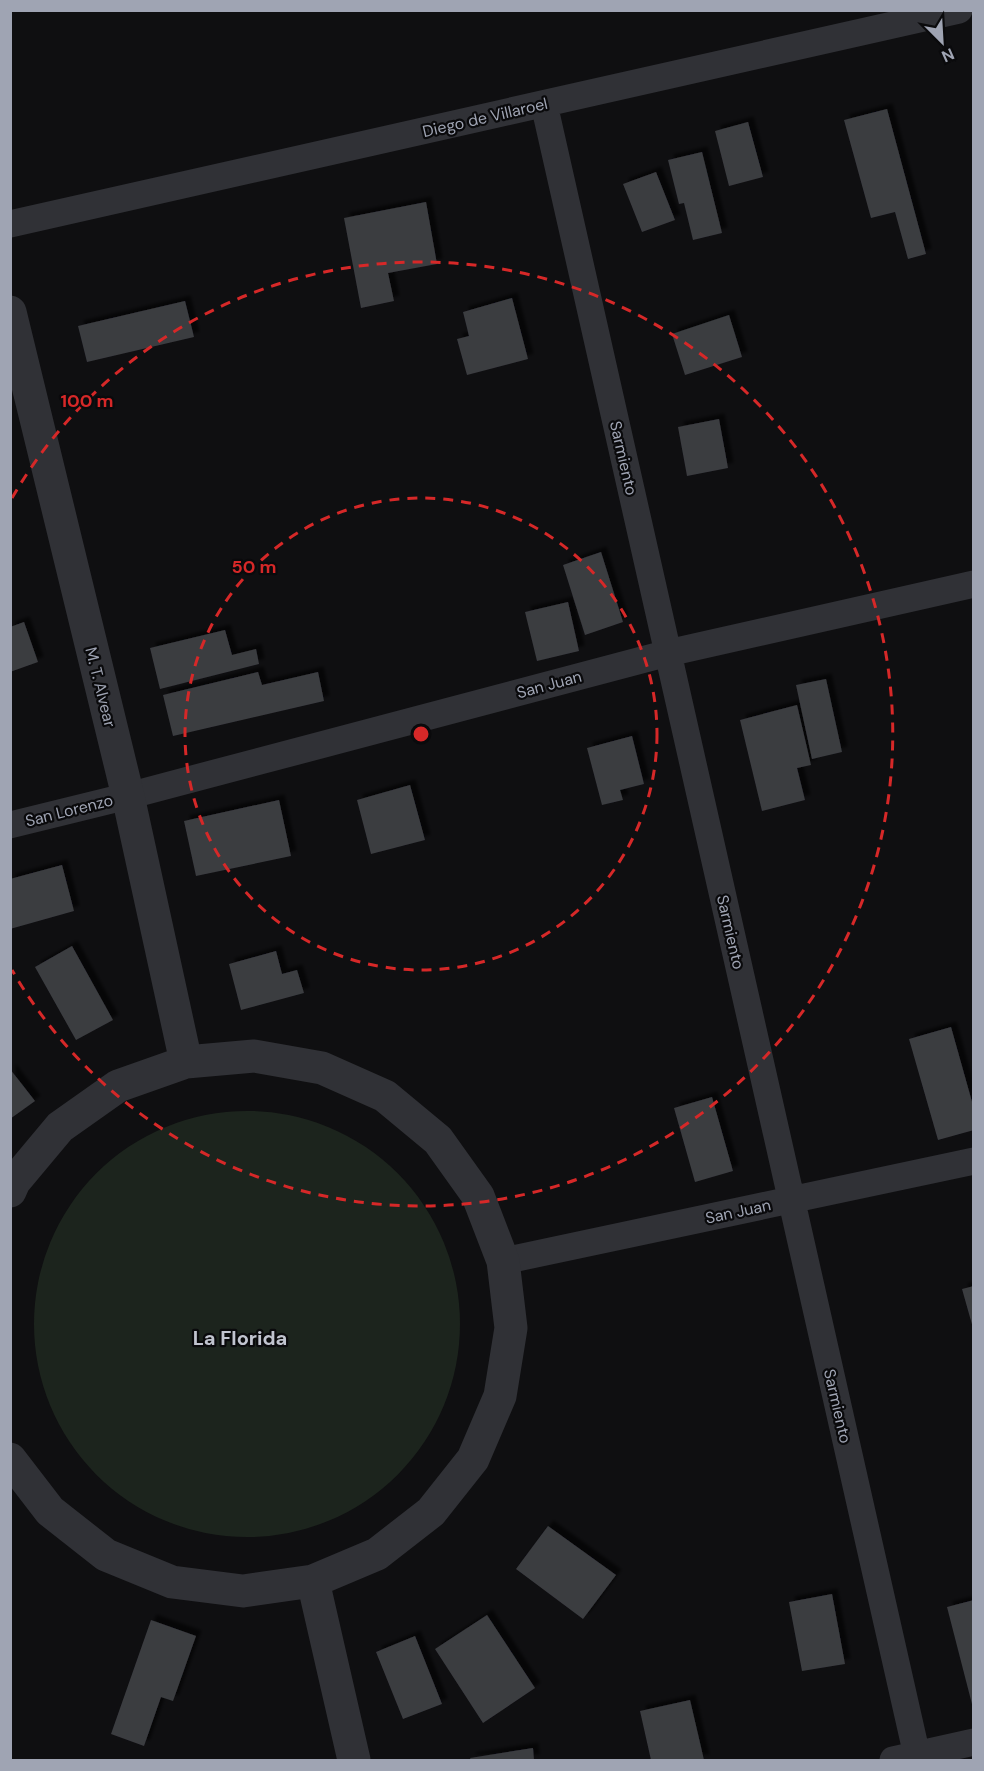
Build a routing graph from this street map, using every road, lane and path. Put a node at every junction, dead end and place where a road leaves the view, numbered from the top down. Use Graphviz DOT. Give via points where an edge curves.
graph roads {
  1 [pos="959,10"];
  2 [pos="544,104"];
  3 [pos="10,224"];
  4 [pos="10,312"];
  5 [pos="974,584"];
  6 [pos="668,653"];
  7 [pos="128,796"];
  8 [pos="10,825"];
  9 [pos="186,1062"];
  10 [pos="974,1161"];
  11 [pos="10,1191"];
  12 [pos="791,1199"];
  13 [pos="503,1261"];
  14 [pos="10,1459"];
  15 [pos="314,1581"];
  16 [pos="974,1742"];
  17 [pos="909,1759"];
  18 [pos="354,1761"];
  1 -- 2 [label="street, Diego de Villaroel"];
  2 -- 3 [label="street, Diego de Villaroel"];
  2 -- 6 [label="street, Sarmiento"];
  4 -- 7 [label="street, M. T. Alvear"];
  5 -- 6 [label="street, San Juan"];
  6 -- 7 [label="street, San Juan"];
  6 -- 12 [label="street, Sarmiento"];
  7 -- 8 [label="street, San Lorenzo"];
  7 -- 9 [label="street, M. T. Alvear"];
  9 -- 11 [label="street" via="118,1086 60,1127"];
  9 -- 13 [label="street" via="254,1056 322,1068 385,1096 438,1140 472,1187"];
  10 -- 12 [label="street, San Juan"];
  12 -- 13 [label="street, San Juan"];
  12 -- 17 [label="street, Sarmiento"];
  13 -- 15 [label="street" via="511,1328 500,1396 473,1459 431,1512 377,1554"];
  14 -- 15 [label="street" via="50,1511 96,1548 172,1582 243,1591"];
  15 -- 18 [label="street"];
  16 -- 17 [label="street"];
}
